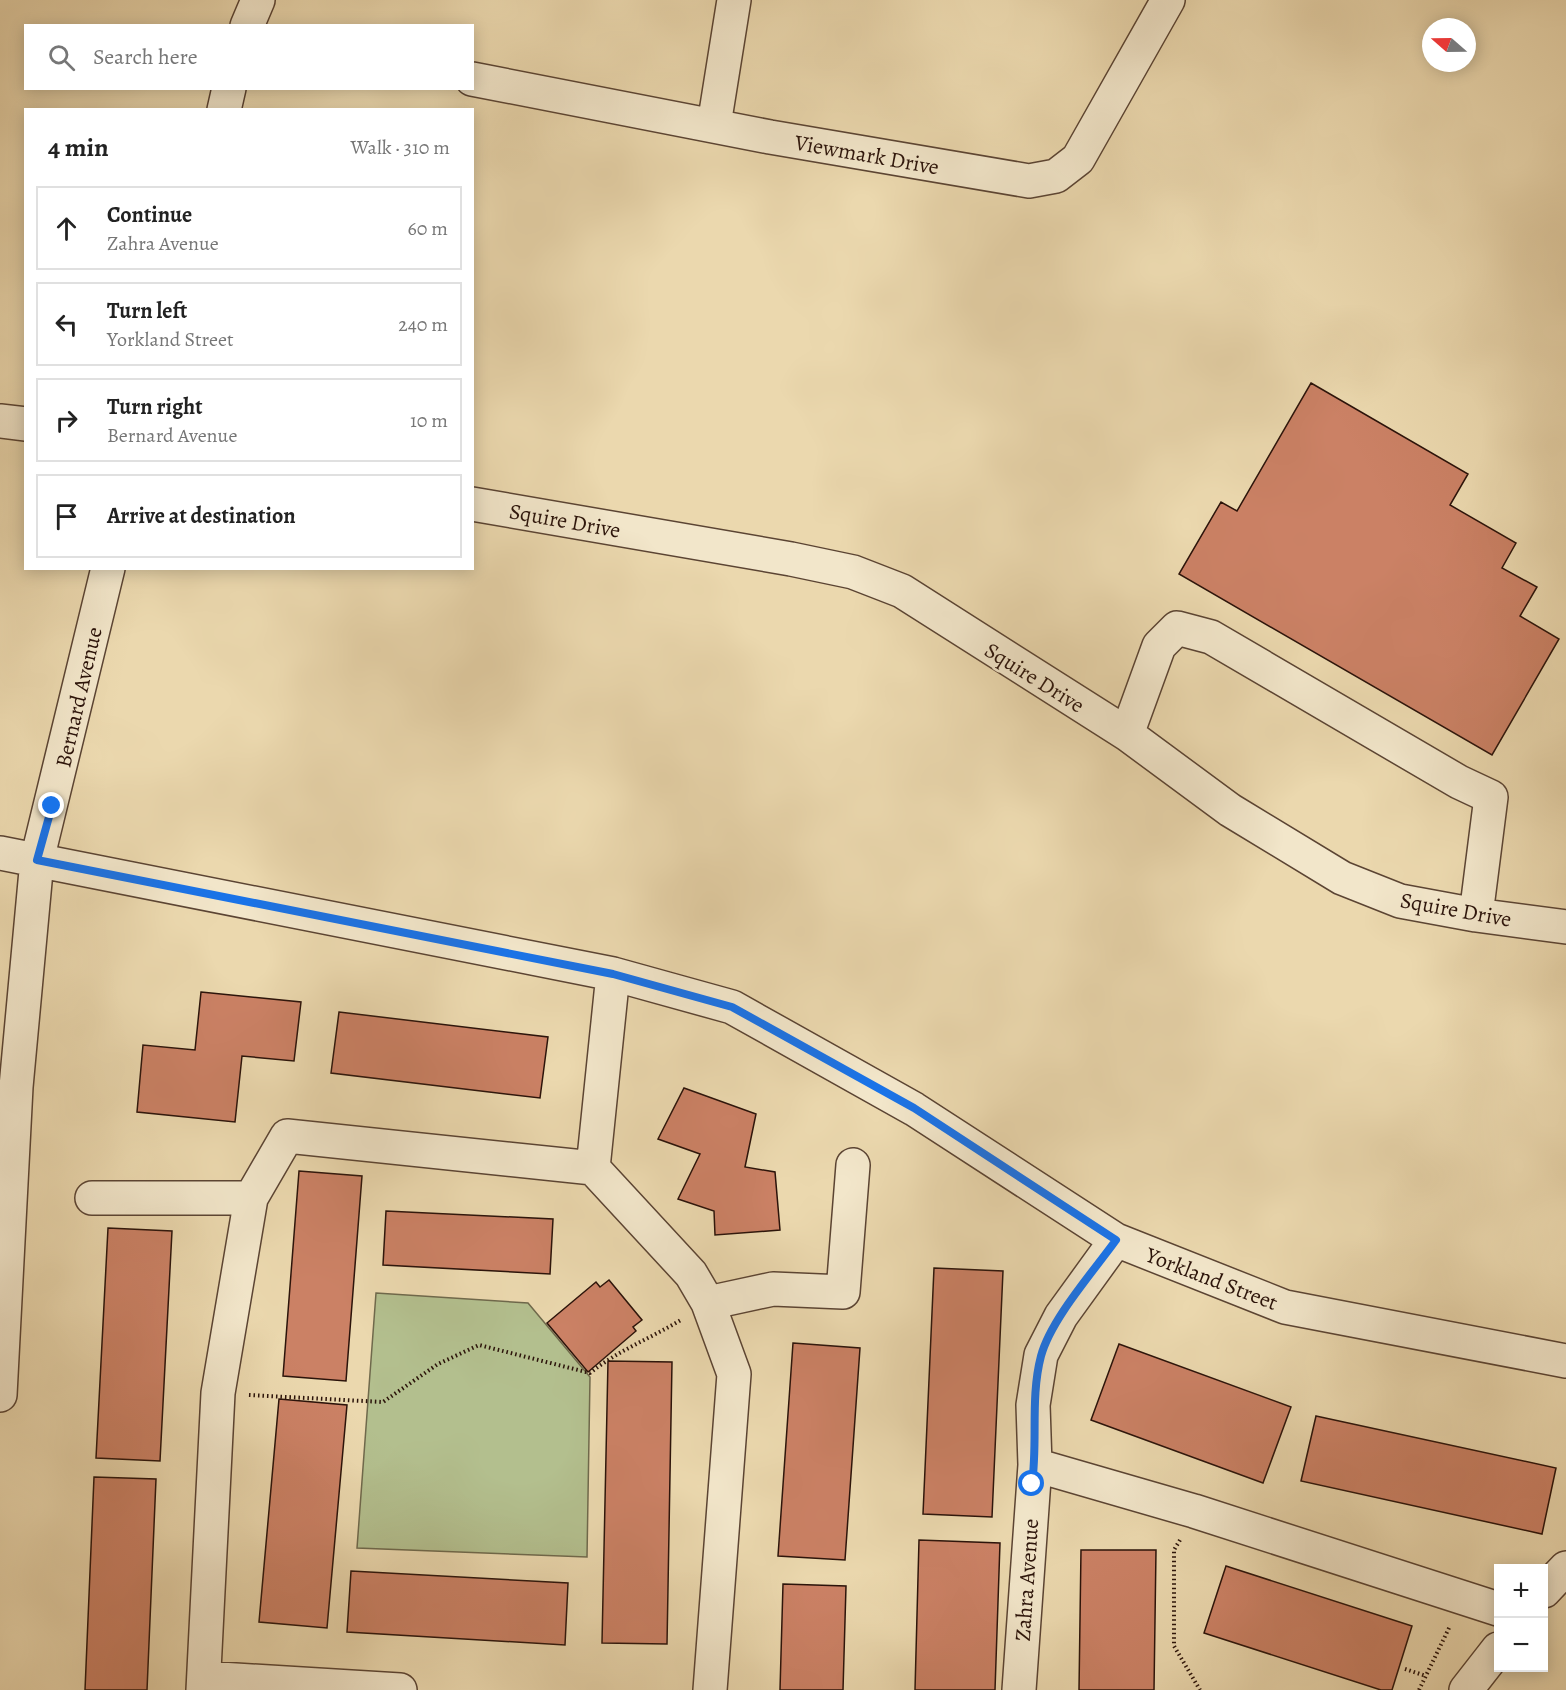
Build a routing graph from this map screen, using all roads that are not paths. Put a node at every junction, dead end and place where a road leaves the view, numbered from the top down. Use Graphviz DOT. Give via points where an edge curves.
graph roads {
  1 [pos="258,0"];
  2 [pos="735,0"];
  3 [pos="1168,0"];
  4 [pos="248,24"];
  5 [pos="474,80"];
  6 [pos="229,90"];
  7 [pos="224,108"];
  8 [pos="714,125"];
  9 [pos="0,421"];
  10 [pos="24,424"];
  11 [pos="474,504"];
  12 [pos="108,570"];
  13 [pos="1127,734"];
  14 [pos="0,853"];
  15 [pos="37,860"];
  16 [pos="1476,915"];
  17 [pos="1566,927"];
  18 [pos="613,974"];
  19 [pos="6,1164"];
  20 [pos="853,1165"];
  21 [pos="593,1168"];
  22 [pos="92,1198"];
  23 [pos="250,1198"];
  24 [pos="1116,1240"];
  25 [pos="708,1303"];
  26 [pos="1566,1361"];
  27 [pos="0,1395"];
  28 [pos="1035,1465"];
  29 [pos="1566,1568"];
  30 [pos="1548,1587"];
  31 [pos="1494,1608"];
  32 [pos="1494,1654"];
  33 [pos="204,1684"];
  34 [pos="400,1690"];
  35 [pos="710,1690"];
  36 [pos="1019,1690"];
  37 [pos="1466,1690"];
  1 -- 4 [label="street"];
  2 -- 8 [label="street"];
  3 -- 8 [label="street, Viewmark Drive" via="1078,159 1056,176 1029,181"];
  5 -- 8 [label="street, Viewmark Drive"];
  6 -- 7 [label="street"];
  9 -- 10 [label="street"];
  11 -- 13 [label="street, Squire Drive" via="853,572 902,591"];
  12 -- 15 [label="street, Bernard Avenue"];
  13 -- 16 [label="street, Squire Drive" via="1230,810 1342,878 1400,900"];
  13 -- 16 [label="street" via="1159,646 1177,628 1211,637 1491,797"];
  14 -- 15 [label="street, Yorkland Street"];
  15 -- 18 [label="street, Yorkland Street"];
  15 -- 19 [label="street, Bernard Avenue"];
  16 -- 17 [label="street, Squire Drive"];
  18 -- 21 [label="street"];
  18 -- 24 [label="street, Yorkland Street" via="732,1007 914,1108"];
  19 -- 27 [label="street, Bernard Avenue"];
  20 -- 25 [label="street" via="843,1292 774,1288"];
  21 -- 23 [label="street" via="287,1136"];
  21 -- 25 [label="street" via="691,1274"];
  22 -- 23 [label="street"];
  23 -- 33 [label="street" via="218,1393"];
  24 -- 26 [label="street, Yorkland Street" via="1285,1306"];
  24 -- 28 [label="street, Zahra Avenue" via="1061,1316 1041,1354 1034,1405"];
  25 -- 35 [label="street" via="734,1374"];
  28 -- 31 [label="street" via="1194,1510"];
  28 -- 36 [label="street, Zahra Avenue"];
  29 -- 30 [label="street"];
  32 -- 37 [label="street"];
  33 -- 34 [label="street"];
}
